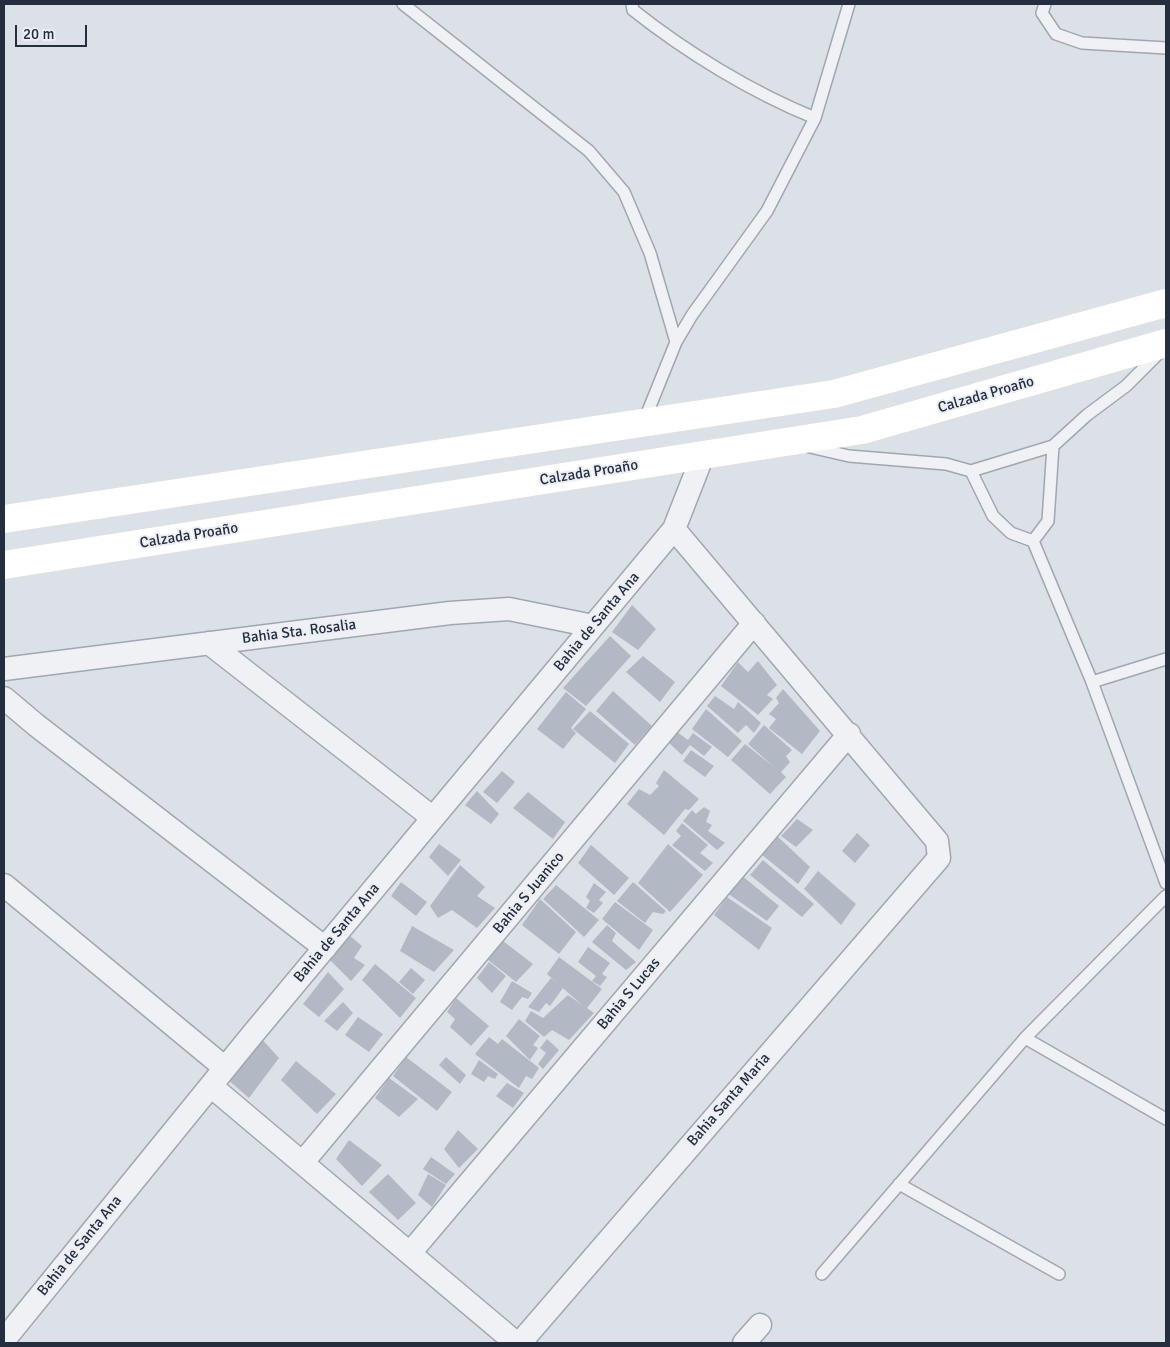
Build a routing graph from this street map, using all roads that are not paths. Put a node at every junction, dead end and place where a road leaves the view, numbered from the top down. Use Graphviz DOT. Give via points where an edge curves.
graph roads {
  1 [pos="402,4"];
  2 [pos="632,4"];
  3 [pos="850,4"];
  4 [pos="1045,4"];
  5 [pos="1166,48"];
  6 [pos="814,118"];
  7 [pos="1166,303"];
  8 [pos="676,342"];
  9 [pos="1166,344"];
  10 [pos="643,423"];
  11 [pos="788,442"];
  12 [pos="1053,446"];
  13 [pos="702,455"];
  14 [pos="971,471"];
  15 [pos="4,519"];
  16 [pos="674,529"];
  17 [pos="1033,541"];
  18 [pos="4,565"];
  19 [pos="754,624"];
  20 [pos="593,626"];
  21 [pos="209,643"];
  22 [pos="1166,659"];
  23 [pos="4,669"];
  24 [pos="1092,682"];
  25 [pos="4,698"];
  26 [pos="849,734"];
  27 [pos="433,818"];
  28 [pos="1166,883"];
  29 [pos="4,885"];
  30 [pos="1166,896"];
  31 [pos="325,948"];
  32 [pos="1025,1038"];
  33 [pos="225,1068"];
  34 [pos="211,1086"];
  35 [pos="1166,1119"];
  36 [pos="303,1162"];
  37 [pos="899,1184"];
  38 [pos="410,1253"];
  39 [pos="822,1274"];
  40 [pos="1059,1274"];
  41 [pos="760,1325"];
  42 [pos="4,1340"];
  43 [pos="518,1343"];
  44 [pos="744,1343"];
  1 -- 8 [label="lane" via="588,151 624,192 650,253"];
  2 -- 6 [label="lane" via="633,10 657,29 772,100"];
  3 -- 6 [label="lane"];
  4 -- 5 [label="lane" via="1042,13 1056,34 1082,43"];
  6 -- 8 [label="lane" via="767,210"];
  7 -- 10 [label="main road" via="834,394"];
  8 -- 10 [label="lane"];
  9 -- 11 [label="main road, Calzada Proaño" via="862,430"];
  9 -- 12 [label="lane" via="1126,386"];
  10 -- 15 [label="main road"];
  11 -- 13 [label="main road, Calzada Proaño"];
  11 -- 14 [label="lane" via="849,456 946,464"];
  12 -- 14 [label="lane"];
  12 -- 17 [label="lane" via="1048,521"];
  13 -- 16 [label="street, Bahia de Santa Ana"];
  13 -- 18 [label="main road, Calzada Proaño"];
  14 -- 17 [label="lane" via="993,516 1011,533"];
  16 -- 19 [label="street"];
  16 -- 20 [label="street, Bahia de Santa Ana"];
  17 -- 24 [label="lane"];
  19 -- 26 [label="street"];
  19 -- 36 [label="street, Bahia S Juanico"];
  20 -- 21 [label="street, Bahia Sta. Rosalia" via="510,609 450,613"];
  20 -- 27 [label="street, Bahia de Santa Ana"];
  21 -- 23 [label="street, Bahia Sta. Rosalia"];
  21 -- 27 [label="street"];
  22 -- 24 [label="lane"];
  24 -- 28 [label="lane"];
  25 -- 31 [label="street"];
  26 -- 38 [label="street, Bahia S Lucas"];
  26 -- 43 [label="street, Bahia Santa Maria" via="937,842 939,858"];
  27 -- 31 [label="street, Bahia de Santa Ana"];
  29 -- 33 [label="street"];
  30 -- 32 [label="lane"];
  31 -- 33 [label="street, Bahia de Santa Ana"];
  32 -- 35 [label="lane"];
  32 -- 37 [label="lane"];
  33 -- 34 [label="street, Bahia de Santa Ana"];
  34 -- 36 [label="street"];
  34 -- 42 [label="street, Bahia de Santa Ana"];
  36 -- 38 [label="street"];
  37 -- 39 [label="lane"];
  37 -- 40 [label="lane"];
  38 -- 43 [label="street"];
  41 -- 44 [label="street"];
}
